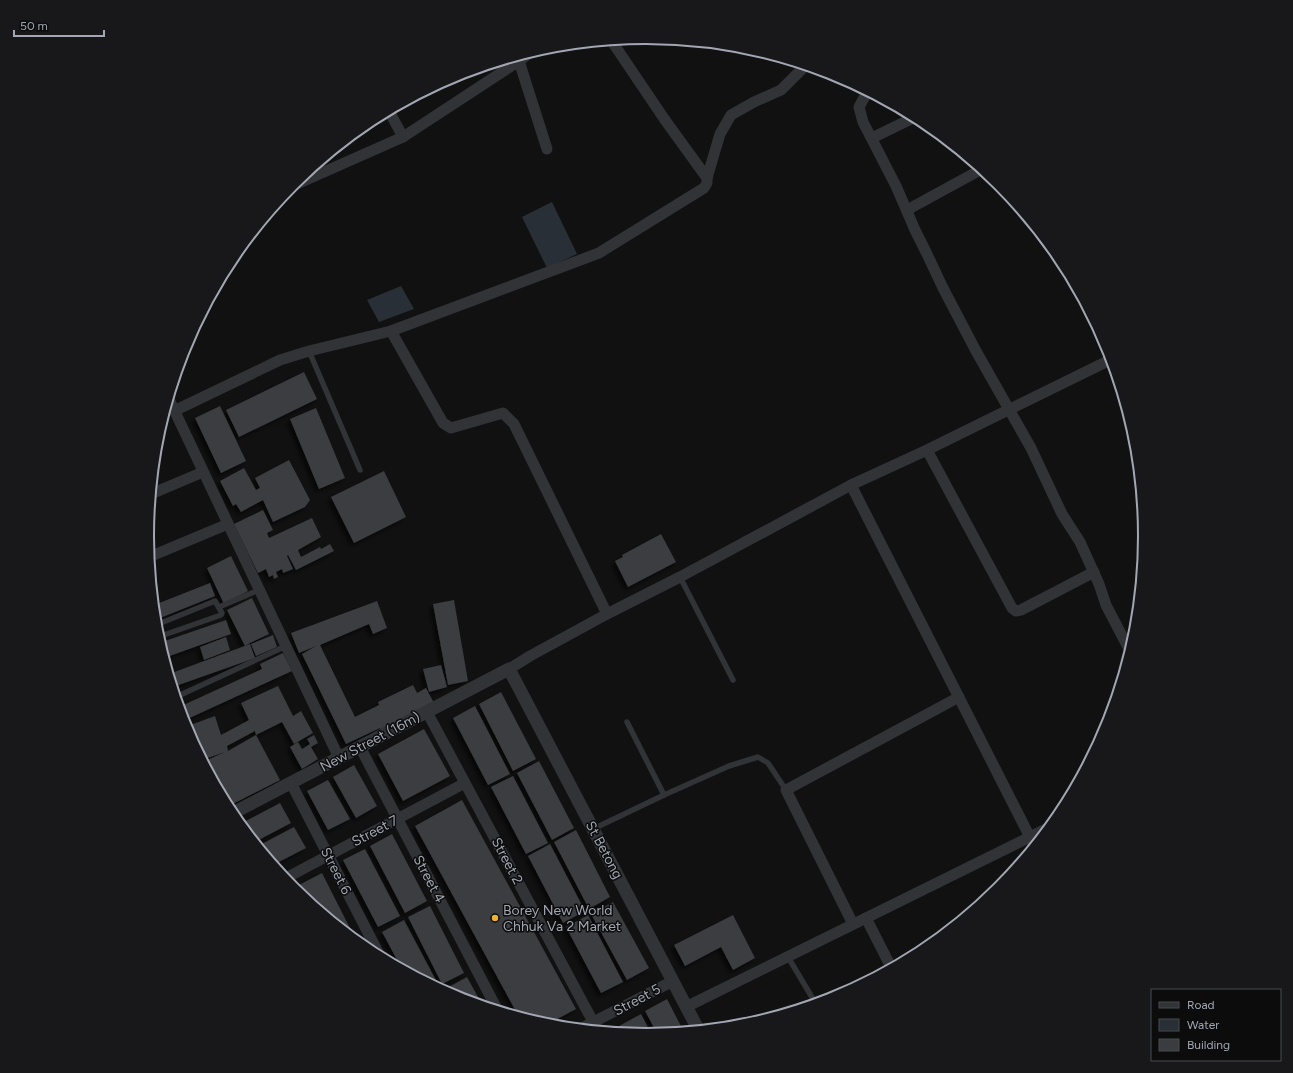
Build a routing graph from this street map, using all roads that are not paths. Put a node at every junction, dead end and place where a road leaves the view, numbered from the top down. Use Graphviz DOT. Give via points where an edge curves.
graph roads {
  1 [pos="615,45"];
  2 [pos="519,61"];
  3 [pos="803,69"];
  4 [pos="865,96"];
  5 [pos="391,116"];
  6 [pos="909,120"];
  7 [pos="402,137"];
  8 [pos="872,138"];
  9 [pos="547,149"];
  10 [pos="977,172"];
  11 [pos="312,175"];
  12 [pos="707,178"];
  13 [pos="907,210"];
  14 [pos="391,331"];
  15 [pos="309,351"];
  16 [pos="1107,361"];
  17 [pos="172,406"];
  18 [pos="1008,410"];
  19 [pos="174,411"];
  20 [pos="927,450"];
  21 [pos="360,470"];
  22 [pos="203,472"];
  23 [pos="851,485"];
  24 [pos="156,492"];
  25 [pos="228,524"];
  26 [pos="155,555"];
  27 [pos="1094,572"];
  28 [pos="680,577"];
  29 [pos="259,590"];
  30 [pos="219,607"];
  31 [pos="607,614"];
  32 [pos="161,623"];
  33 [pos="164,635"];
  34 [pos="1127,645"];
  35 [pos="286,646"];
  36 [pos="508,669"];
  37 [pos="733,680"];
  38 [pos="180,695"];
  39 [pos="959,697"];
  40 [pos="428,712"];
  41 [pos="627,722"];
  42 [pos="360,747"];
  43 [pos="339,758"];
  44 [pos="291,783"];
  45 [pos="465,783"];
  46 [pos="786,790"];
  47 [pos="664,795"];
  48 [pos="237,811"];
  49 [pos="398,819"];
  50 [pos="593,829"];
  51 [pos="1032,842"];
  52 [pos="328,856"];
  53 [pos="290,876"];
  54 [pos="866,918"];
  55 [pos="853,924"];
  56 [pos="376,948"];
  57 [pos="788,957"];
  58 [pos="890,965"];
  59 [pos="673,981"];
  60 [pos="814,1000"];
  61 [pos="495,1005"];
  62 [pos="686,1007"];
  63 [pos="597,1026"];
  64 [pos="696,1026"];
  65 [pos="596,1027"];
  1 -- 12 [label="street"];
  2 -- 7 [label="street"];
  2 -- 9 [label="street"];
  3 -- 12 [label="street" via="781,90 732,115 720,134"];
  4 -- 8 [label="street" via="860,107 863,122"];
  5 -- 7 [label="street"];
  6 -- 8 [label="street"];
  7 -- 11 [label="street"];
  8 -- 13 [label="street"];
  10 -- 13 [label="street"];
  12 -- 14 [label="street" via="704,188 599,253"];
  13 -- 18 [label="street" via="943,288"];
  14 -- 15 [label="street"];
  14 -- 31 [label="street" via="443,423 451,428 503,413 514,424"];
  15 -- 19 [label="street" via="280,360"];
  15 -- 21 [label="lane"];
  16 -- 18 [label="street"];
  17 -- 19 [label="street"];
  18 -- 20 [label="street"];
  18 -- 27 [label="street" via="1031,448 1062,514 1080,542"];
  19 -- 22 [label="street"];
  20 -- 23 [label="street"];
  20 -- 27 [label="street" via="1012,608 1016,611"];
  22 -- 24 [label="street"];
  22 -- 25 [label="street"];
  23 -- 28 [label="street"];
  23 -- 39 [label="street"];
  25 -- 26 [label="street"];
  25 -- 29 [label="street"];
  27 -- 34 [label="street" via="1106,605"];
  28 -- 31 [label="street"];
  28 -- 37 [label="lane"];
  29 -- 30 [label="lane"];
  29 -- 35 [label="street"];
  30 -- 32 [label="lane" via="216,601"];
  30 -- 33 [label="lane" via="221,615"];
  31 -- 36 [label="street"];
  35 -- 38 [label="lane"];
  35 -- 43 [label="street"];
  36 -- 40 [label="street, New Street (16m)"];
  36 -- 50 [label="street, St Betong"];
  39 -- 46 [label="street"];
  39 -- 51 [label="street"];
  40 -- 42 [label="street, New Street (16m)"];
  40 -- 45 [label="street, Street 2"];
  41 -- 47 [label="lane"];
  42 -- 43 [label="street, New Street (16m)"];
  42 -- 49 [label="street, Street 4"];
  43 -- 44 [label="street, New Street (16m)"];
  44 -- 48 [label="street, New Street (16m)"];
  44 -- 52 [label="street, Street 6"];
  45 -- 49 [label="street, Street 7"];
  45 -- 65 [label="street, Street 2"];
  46 -- 47 [label="lane" via="768,763 758,757 729,766"];
  46 -- 55 [label="street"];
  47 -- 50 [label="lane"];
  49 -- 52 [label="street, Street 7"];
  49 -- 61 [label="street, Street 4"];
  50 -- 59 [label="street, St Betong"];
  51 -- 54 [label="street"];
  52 -- 53 [label="street, Street 7"];
  52 -- 56 [label="street, Street 6"];
  54 -- 55 [label="street"];
  54 -- 58 [label="street"];
  55 -- 57 [label="street"];
  57 -- 60 [label="lane"];
  57 -- 62 [label="street"];
  59 -- 62 [label="street, St Betong"];
  59 -- 63 [label="street, Street 5"];
  62 -- 64 [label="street, St Betong"];
}
